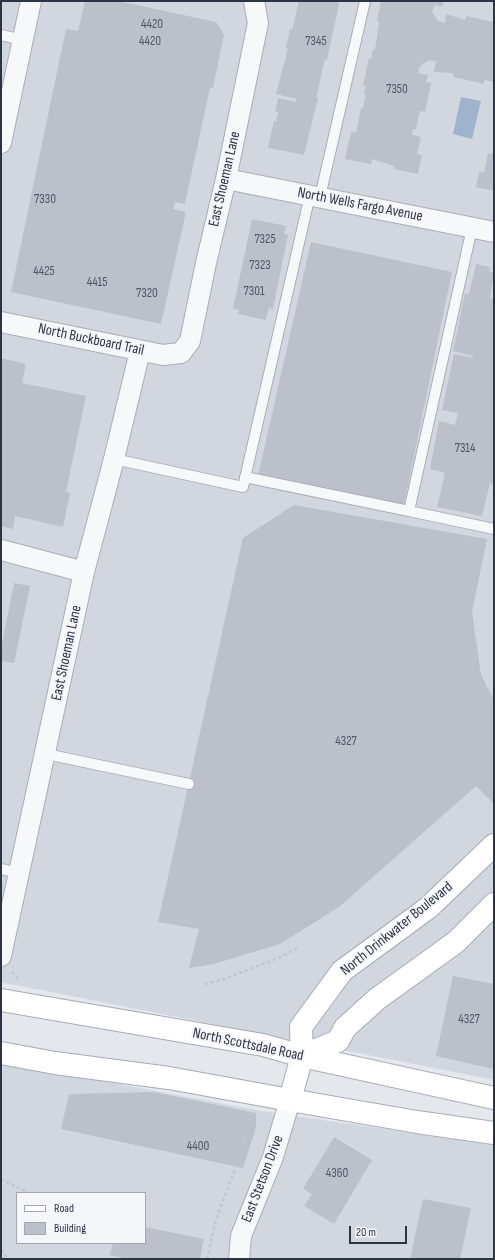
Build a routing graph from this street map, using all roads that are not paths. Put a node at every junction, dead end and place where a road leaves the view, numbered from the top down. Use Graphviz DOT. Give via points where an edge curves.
graph roads {
  1 [pos="31,1"];
  2 [pos="254,1"];
  3 [pos="365,1"];
  4 [pos="1,35"];
  5 [pos="23,40"];
  6 [pos="1,143"];
  7 [pos="226,179"];
  8 [pos="315,196"];
  9 [pos="472,228"];
  10 [pos="494,232"];
  11 [pos="1,322"];
  12 [pos="140,351"];
  13 [pos="181,353"];
  14 [pos="114,459"];
  15 [pos="245,477"];
  16 [pos="409,511"];
  17 [pos="494,529"];
  18 [pos="1,550"];
  19 [pos="84,572"];
  20 [pos="46,754"];
  21 [pos="189,784"];
  22 [pos="494,845"];
  23 [pos="10,871"];
  24 [pos="494,904"];
  25 [pos="1,956"];
  26 [pos="1,1000"];
  27 [pos="1,1053"];
  28 [pos="302,1056"];
  29 [pos="494,1098"];
  30 [pos="290,1100"];
  31 [pos="494,1133"];
  32 [pos="239,1259"];
  1 -- 5 [label="street"];
  2 -- 7 [label="street, East Shoeman Lane" via="258,23"];
  3 -- 8 [label="lane"];
  4 -- 5 [label="lane"];
  5 -- 6 [label="street"];
  7 -- 8 [label="street, North Wells Fargo Avenue"];
  7 -- 13 [label="street, East Shoeman Lane" via="190,341"];
  8 -- 9 [label="street, North Wells Fargo Avenue"];
  8 -- 15 [label="lane"];
  9 -- 10 [label="street, North Wells Fargo Avenue"];
  9 -- 16 [label="lane"];
  11 -- 12 [label="street, North Buckboard Trail"];
  12 -- 13 [label="street, North Buckboard Trail" via="163,355"];
  12 -- 14 [label="street, East Shoeman Lane"];
  14 -- 15 [label="lane" via="243,487"];
  14 -- 19 [label="street, East Shoeman Lane"];
  15 -- 16 [label="lane"];
  16 -- 17 [label="lane"];
  18 -- 19 [label="street"];
  19 -- 20 [label="street, East Shoeman Lane"];
  20 -- 21 [label="lane"];
  20 -- 23 [label="street, East Shoeman Lane"];
  22 -- 28 [label="main road, North Drinkwater Boulevard" via="428,908 342,971 301,1027"];
  23 -- 25 [label="street, East Shoeman Lane"];
  24 -- 28 [label="main road" via="456,942 377,999 345,1028 338,1041"];
  26 -- 28 [label="main road, North Scottsdale Road" via="264,1045"];
  27 -- 30 [label="main road" via="169,1078"];
  28 -- 29 [label="main road, North Scottsdale Road"];
  28 -- 30 [label="main road, North Drinkwater Boulevard"];
  30 -- 31 [label="main road"];
  30 -- 32 [label="street, East Stetson Drive" via="273,1157 240,1236"];
}
